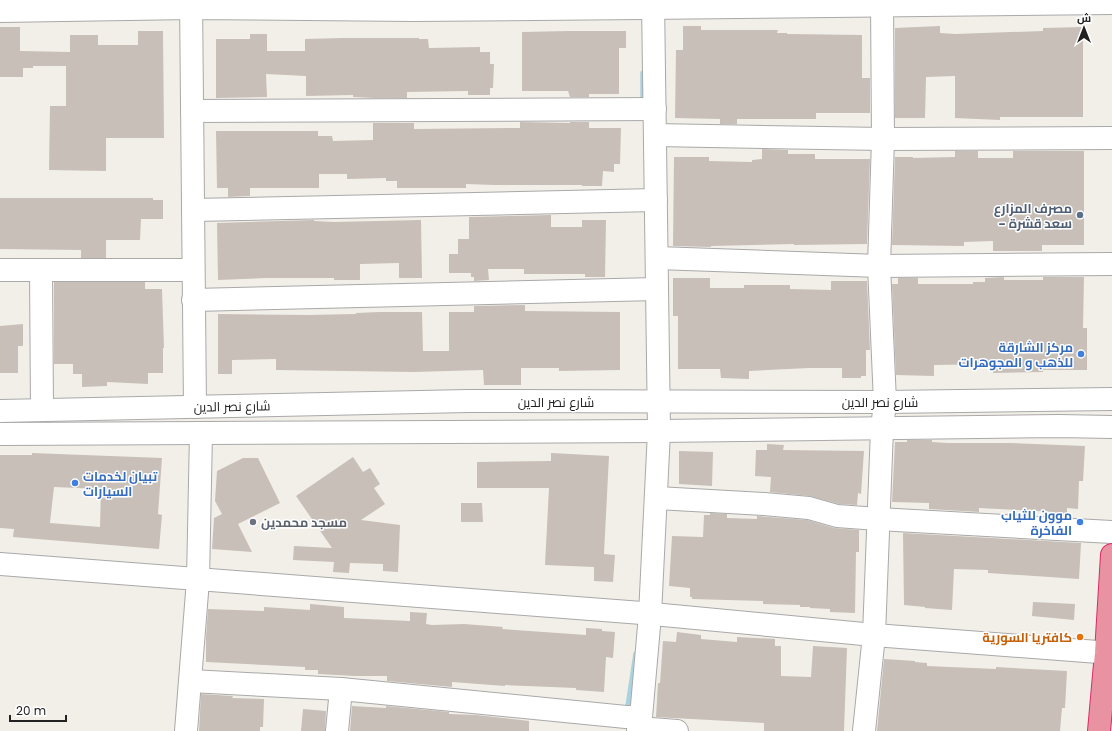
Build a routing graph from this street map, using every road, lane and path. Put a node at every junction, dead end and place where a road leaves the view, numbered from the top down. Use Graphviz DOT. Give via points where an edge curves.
graph roads {
  1 [pos="882,3"];
  2 [pos="1112,3"];
  3 [pos="191,4"];
  4 [pos="653,4"];
  5 [pos="414,5"];
  6 [pos="0,11"];
  7 [pos="655,109"];
  8 [pos="192,111"];
  9 [pos="655,135"];
  10 [pos="1112,138"];
  11 [pos="883,139"];
  12 [pos="656,200"];
  13 [pos="193,210"];
  14 [pos="657,258"];
  15 [pos="1112,264"];
  16 [pos="879,266"];
  17 [pos="0,270"];
  18 [pos="194,270"];
  19 [pos="41,271"];
  20 [pos="657,289"];
  21 [pos="194,300"];
  22 [pos="1112,399"];
  23 [pos="658,402"];
  24 [pos="885,402"];
  25 [pos="195,407"];
  26 [pos="42,410"];
  27 [pos="0,411"];
  28 [pos="1112,427"];
  29 [pos="882,429"];
  30 [pos="659,431"];
  31 [pos="201,433"];
  32 [pos="0,434"];
  33 [pos="657,498"];
  34 [pos="878,519"];
  35 [pos="1112,532"];
  36 [pos="1112,555"];
  37 [pos="0,564"];
  38 [pos="198,580"];
  39 [pos="650,615"];
  40 [pos="874,635"];
  41 [pos="1109,653"];
  42 [pos="191,681"];
  43 [pos="340,689"];
  44 [pos="639,725"];
  45 [pos="186,731"];
  46 [pos="337,731"];
  47 [pos="677,731"];
  48 [pos="864,731"];
  49 [pos="1100,731"];
  1 -- 2 [label="street"];
  1 -- 4 [label="street"];
  1 -- 11 [label="street"];
  3 -- 5 [label="street"];
  3 -- 6 [label="street"];
  3 -- 8 [label="street"];
  4 -- 5 [label="street"];
  4 -- 7 [label="street"];
  7 -- 8 [label="street"];
  7 -- 9 [label="street"];
  8 -- 13 [label="street"];
  9 -- 11 [label="street"];
  9 -- 12 [label="street"];
  10 -- 11 [label="street"];
  11 -- 16 [label="street"];
  12 -- 13 [label="street"];
  12 -- 14 [label="street"];
  13 -- 18 [label="street"];
  14 -- 16 [label="street"];
  14 -- 20 [label="street"];
  15 -- 16 [label="street"];
  16 -- 24 [label="street"];
  17 -- 19 [label="street"];
  18 -- 19 [label="street"];
  18 -- 21 [label="street"];
  19 -- 26 [label="street"];
  20 -- 21 [label="street"];
  20 -- 23 [label="street"];
  21 -- 25 [label="street"];
  22 -- 24 [label="street, شارع نصر الدين"];
  23 -- 24 [label="street, شارع نصر الدين"];
  23 -- 25 [label="street, شارع نصر الدين" via="468,401"];
  23 -- 30 [label="street"];
  24 -- 29 [label="street"];
  25 -- 26 [label="street, شارع نصر الدين"];
  26 -- 27 [label="street, شارع نصر الدين"];
  28 -- 29 [label="street, شارع نصر الدين"];
  29 -- 30 [label="street, شارع نصر الدين"];
  29 -- 34 [label="street"];
  30 -- 31 [label="street, شارع نصر الدين"];
  30 -- 33 [label="street"];
  31 -- 32 [label="street, شارع نصر الدين"];
  31 -- 38 [label="street"];
  33 -- 34 [label="street" via="794,506 837,516"];
  33 -- 39 [label="street"];
  34 -- 35 [label="street"];
  34 -- 40 [label="street"];
  36 -- 41 [label="highway"];
  37 -- 38 [label="street"];
  38 -- 39 [label="street"];
  38 -- 42 [label="street"];
  39 -- 40 [label="street"];
  39 -- 44 [label="street"];
  40 -- 41 [label="street"];
  40 -- 48 [label="street"];
  41 -- 49 [label="highway"];
  42 -- 43 [label="street"];
  42 -- 45 [label="street"];
  43 -- 44 [label="street" via="626,717"];
  43 -- 46 [label="street"];
  44 -- 47 [label="street"];
}
